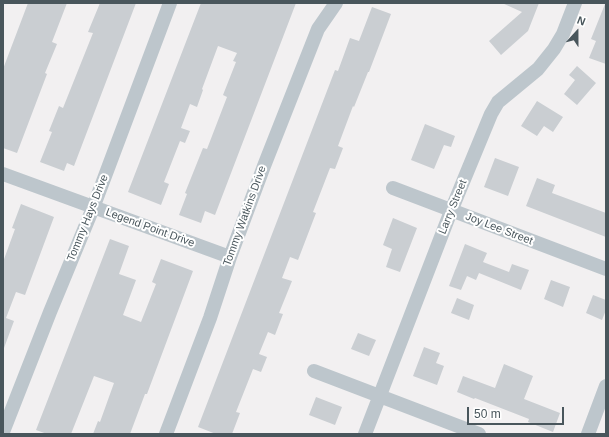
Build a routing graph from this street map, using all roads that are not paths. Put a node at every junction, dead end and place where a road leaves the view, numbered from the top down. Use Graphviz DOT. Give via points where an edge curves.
graph roads {
  1 [pos="170,3"];
  2 [pos="336,3"];
  3 [pos="575,3"];
  4 [pos="3,174"];
  5 [pos="393,188"];
  6 [pos="93,208"];
  7 [pos="452,211"];
  8 [pos="230,257"];
  9 [pos="606,269"];
  10 [pos="314,370"];
  11 [pos="606,386"];
  12 [pos="380,396"];
  13 [pos="3,432"];
  14 [pos="166,434"];
  15 [pos="366,434"];
  16 [pos="480,434"];
  17 [pos="588,434"];
  1 -- 6 [label="street, Tommy Hays Drive"];
  2 -- 8 [label="street, Tommy Watkins Drive" via="318,29"];
  3 -- 7 [label="street, Larry Street" via="554,49 538,69 498,102"];
  4 -- 6 [label="street, Legend Point Drive"];
  5 -- 7 [label="street, Joy Lee Street"];
  6 -- 8 [label="street, Legend Point Drive"];
  6 -- 13 [label="street, Tommy Hays Drive"];
  7 -- 9 [label="street, Joy Lee Street"];
  7 -- 12 [label="street, Larry Street"];
  8 -- 14 [label="street, Tommy Watkins Drive"];
  10 -- 12 [label="street"];
  11 -- 17 [label="street"];
  12 -- 15 [label="street, Larry Street"];
  12 -- 16 [label="street"];
}
